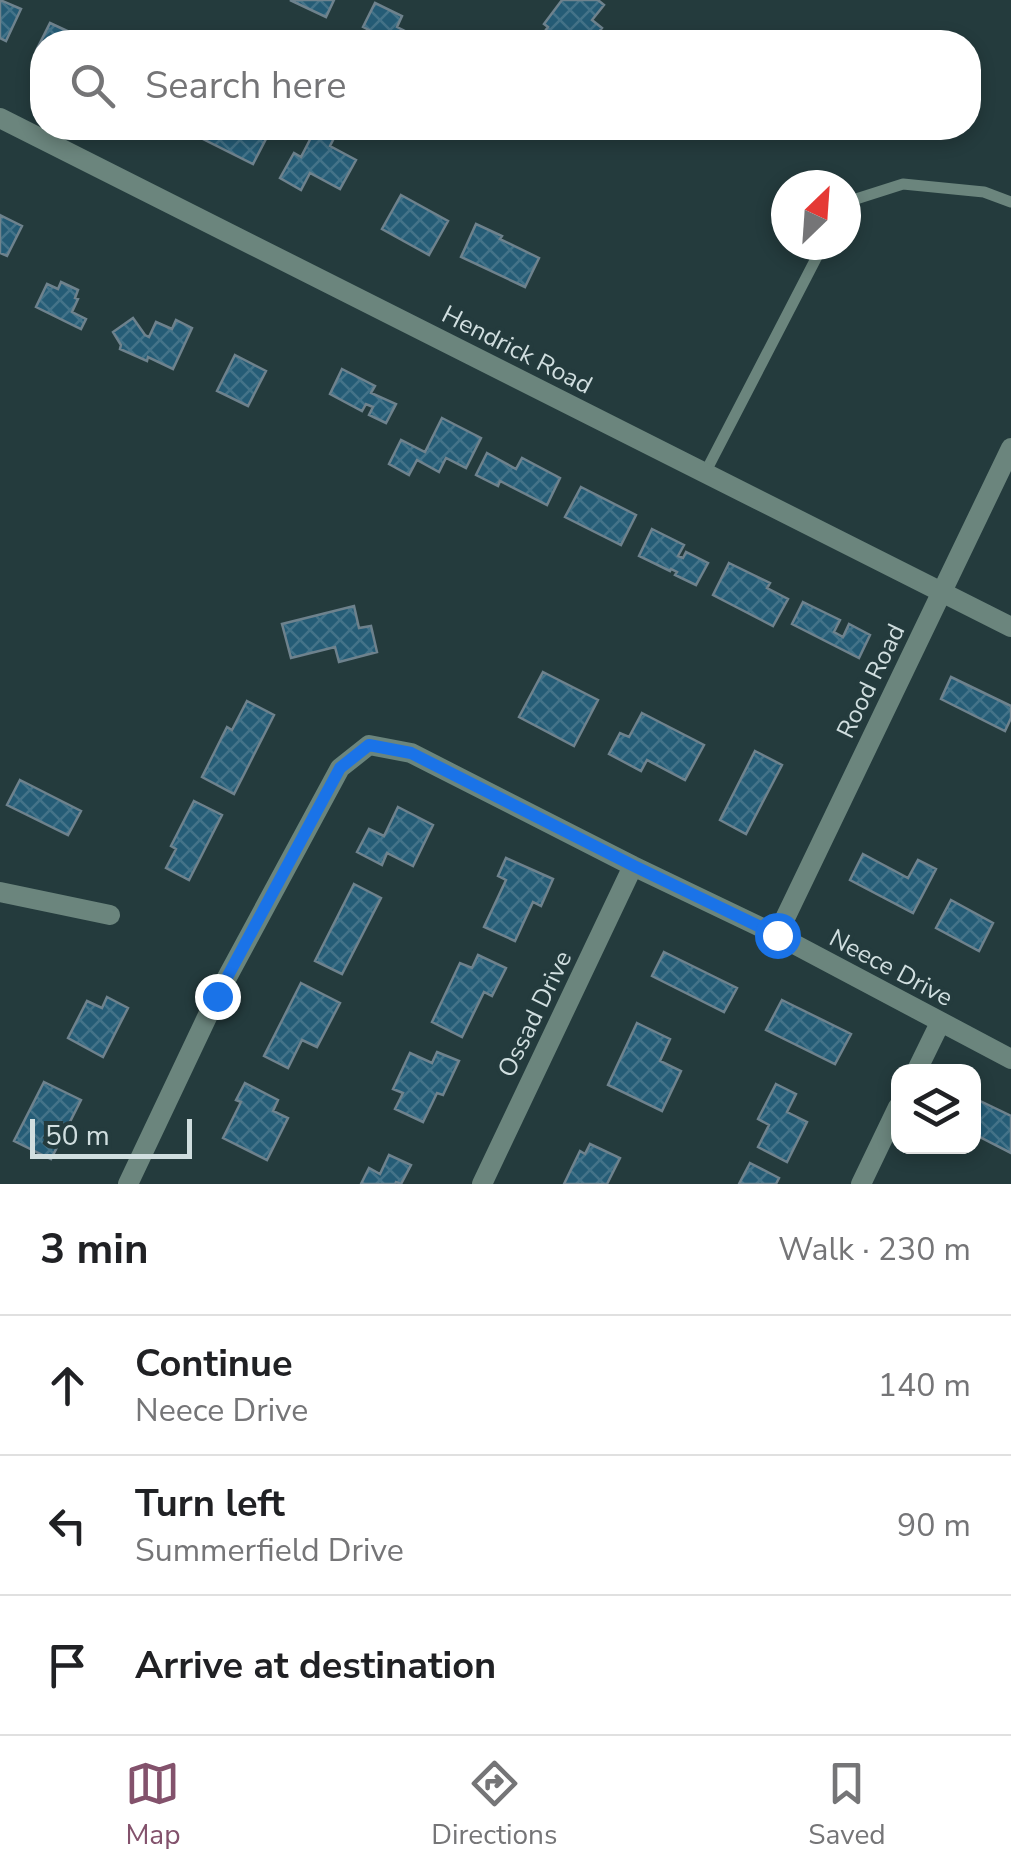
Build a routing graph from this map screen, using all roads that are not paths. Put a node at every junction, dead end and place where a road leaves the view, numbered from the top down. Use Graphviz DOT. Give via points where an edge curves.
graph roads {
  1 [pos="0,118"];
  2 [pos="30,133"];
  3 [pos="44,140"];
  4 [pos="861,197"];
  5 [pos="1011,202"];
  6 [pos="816,260"];
  7 [pos="1011,448"];
  8 [pos="705,472"];
  9 [pos="941,592"];
  10 [pos="1011,627"];
  11 [pos="634,866"];
  12 [pos="0,892"];
  13 [pos="110,915"];
  14 [pos="777,935"];
  15 [pos="940,1023"];
  16 [pos="1011,1058"];
  17 [pos="920,1064"];
  18 [pos="891,1122"];
  19 [pos="128,1184"];
  20 [pos="482,1184"];
  21 [pos="861,1184"];
  1 -- 2 [label="street, Hendrick Road"];
  3 -- 8 [label="street, Hendrick Road"];
  4 -- 5 [label="lane" via="903,184 984,192"];
  6 -- 8 [label="lane"];
  7 -- 9 [label="street, Rood Road"];
  8 -- 9 [label="street, Hendrick Road"];
  9 -- 10 [label="street, Hendrick Road"];
  9 -- 14 [label="street, Rood Road"];
  11 -- 14 [label="street, Neece Drive"];
  11 -- 19 [label="street, Neece Drive" via="411,753 369,745 340,768 217,996"];
  11 -- 20 [label="street, Ossad Drive"];
  12 -- 13 [label="street"];
  14 -- 15 [label="street, Neece Drive"];
  15 -- 16 [label="street, Neece Drive"];
  15 -- 17 [label="street"];
  18 -- 21 [label="street"];
}
